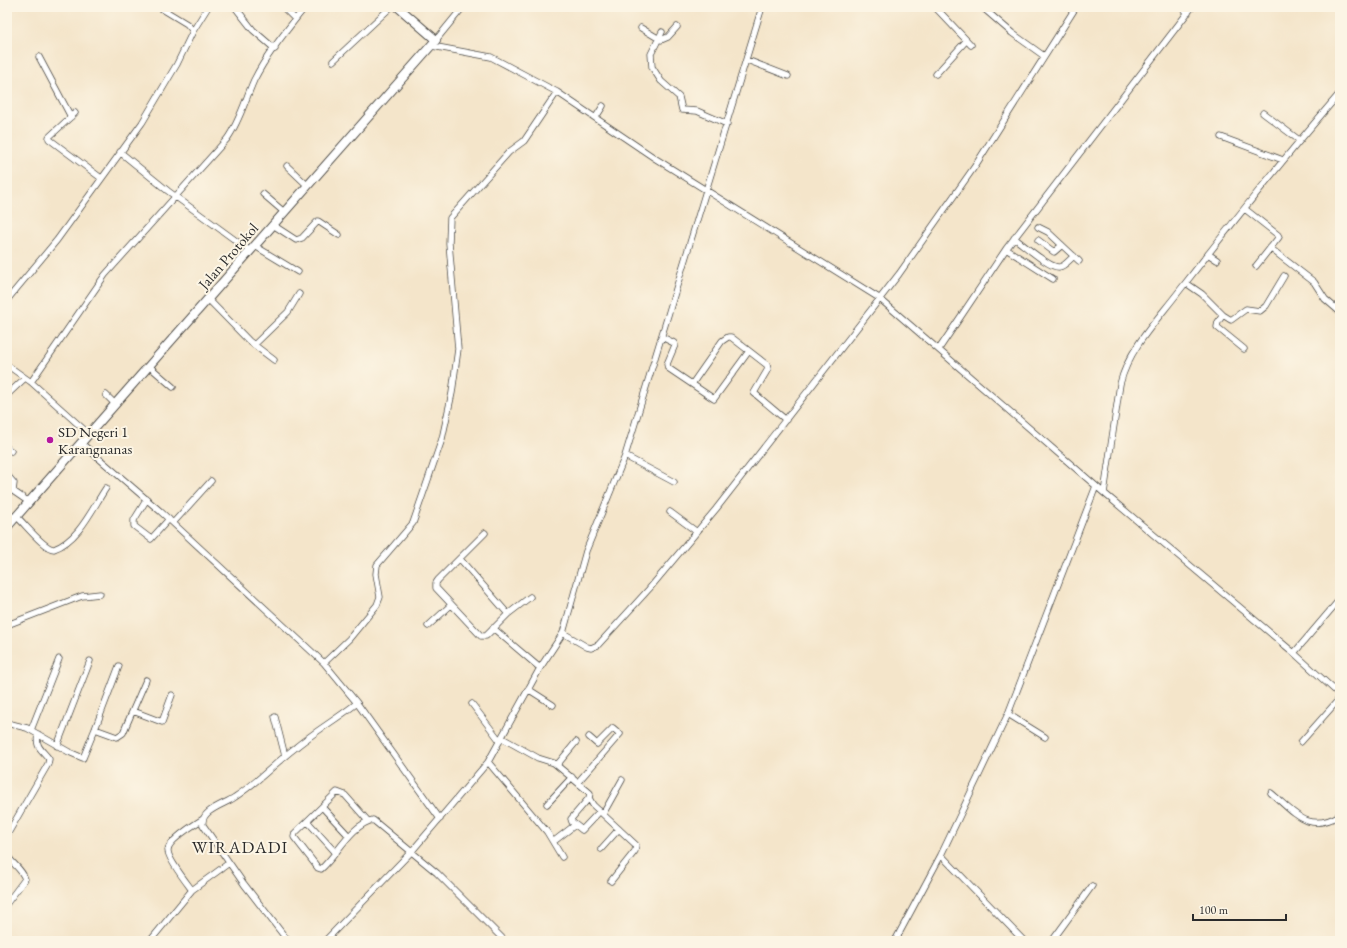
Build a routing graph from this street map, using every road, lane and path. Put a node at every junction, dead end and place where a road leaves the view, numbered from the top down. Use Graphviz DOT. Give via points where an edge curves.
graph roads {
  1 [pos="159,7"];
  2 [pos="208,7"];
  3 [pos="235,7"];
  4 [pos="283,7"];
  5 [pos="305,7"];
  6 [pos="391,7"];
  7 [pos="398,7"];
  8 [pos="462,7"];
  9 [pos="762,7"];
  10 [pos="935,7"];
  11 [pos="982,7"];
  12 [pos="1076,7"];
  13 [pos="1182,7"];
  14 [pos="1192,7"];
  15 [pos="1188,13"];
  16 [pos="295,19"];
  17 [pos="677,27"];
  18 [pos="641,28"];
  19 [pos="193,31"];
  20 [pos="662,32"];
  21 [pos="658,39"];
  22 [pos="966,41"];
  23 [pos="434,43"];
  24 [pos="971,45"];
  25 [pos="275,49"];
  26 [pos="1044,56"];
  27 [pos="39,57"];
  28 [pos="747,60"];
  29 [pos="333,61"];
  30 [pos="936,74"];
  31 [pos="788,76"];
  32 [pos="557,92"];
  33 [pos="1340,92"];
  34 [pos="603,106"];
  35 [pos="1263,113"];
  36 [pos="596,117"];
  37 [pos="727,124"];
  38 [pos="1221,137"];
  39 [pos="1299,140"];
  40 [pos="120,152"];
  41 [pos="1283,160"];
  42 [pos="287,166"];
  43 [pos="101,178"];
  44 [pos="308,186"];
  45 [pos="706,191"];
  46 [pos="262,194"];
  47 [pos="175,196"];
  48 [pos="1245,209"];
  49 [pos="284,212"];
  50 [pos="273,225"];
  51 [pos="1038,227"];
  52 [pos="340,235"];
  53 [pos="1014,238"];
  54 [pos="1038,240"];
  55 [pos="1062,245"];
  56 [pos="1270,248"];
  57 [pos="253,249"];
  58 [pos="1006,249"];
  59 [pos="1208,254"];
  60 [pos="1074,256"];
  61 [pos="1217,260"];
  62 [pos="1078,261"];
  63 [pos="1256,266"];
  64 [pos="298,272"];
  65 [pos="1284,276"];
  66 [pos="1053,279"];
  67 [pos="1186,283"];
  68 [pos="299,294"];
  69 [pos="879,298"];
  70 [pos="7,300"];
  71 [pos="208,300"];
  72 [pos="1340,312"];
  73 [pos="1223,315"];
  74 [pos="662,337"];
  75 [pos="254,345"];
  76 [pos="939,348"];
  77 [pos="1244,349"];
  78 [pos="749,351"];
  79 [pos="274,360"];
  80 [pos="7,365"];
  81 [pos="149,366"];
  82 [pos="25,378"];
  83 [pos="31,382"];
  84 [pos="692,384"];
  85 [pos="173,386"];
  86 [pos="7,395"];
  87 [pos="106,395"];
  88 [pos="115,404"];
  89 [pos="786,420"];
  90 [pos="89,434"];
  91 [pos="81,443"];
  92 [pos="625,456"];
  93 [pos="7,475"];
  94 [pos="211,481"];
  95 [pos="674,482"];
  96 [pos="1096,486"];
  97 [pos="106,488"];
  98 [pos="1104,493"];
  99 [pos="147,499"];
  100 [pos="29,502"];
  101 [pos="7,512"];
  102 [pos="670,512"];
  103 [pos="16,518"];
  104 [pos="171,521"];
  105 [pos="7,528"];
  106 [pos="697,532"];
  107 [pos="484,533"];
  108 [pos="460,559"];
  109 [pos="100,594"];
  110 [pos="530,597"];
  111 [pos="1340,599"];
  112 [pos="452,605"];
  113 [pos="508,614"];
  114 [pos="7,625"];
  115 [pos="428,626"];
  116 [pos="493,628"];
  117 [pos="563,633"];
  118 [pos="1294,653"];
  119 [pos="59,659"];
  120 [pos="90,660"];
  121 [pos="324,663"];
  122 [pos="120,666"];
  123 [pos="540,668"];
  124 [pos="146,680"];
  125 [pos="528,689"];
  126 [pos="172,695"];
  127 [pos="1340,695"];
  128 [pos="1340,698"];
  129 [pos="357,704"];
  130 [pos="472,704"];
  131 [pos="553,705"];
  132 [pos="133,711"];
  133 [pos="1008,714"];
  134 [pos="274,717"];
  135 [pos="7,723"];
  136 [pos="95,729"];
  137 [pos="31,730"];
  138 [pos="38,734"];
  139 [pos="589,737"];
  140 [pos="1045,737"];
  141 [pos="501,740"];
  142 [pos="576,742"];
  143 [pos="1301,742"];
  144 [pos="597,744"];
  145 [pos="57,746"];
  146 [pos="605,751"];
  147 [pos="285,756"];
  148 [pos="488,762"];
  149 [pos="557,765"];
  150 [pos="572,777"];
  151 [pos="622,780"];
  152 [pos="578,782"];
  153 [pos="1271,793"];
  154 [pos="589,798"];
  155 [pos="547,804"];
  156 [pos="322,807"];
  157 [pos="601,813"];
  158 [pos="1340,815"];
  159 [pos="440,818"];
  160 [pos="203,819"];
  161 [pos="368,821"];
  162 [pos="308,822"];
  163 [pos="576,825"];
  164 [pos="619,829"];
  165 [pos="7,835"];
  166 [pos="349,836"];
  167 [pos="553,842"];
  168 [pos="601,849"];
  169 [pos="412,851"];
  170 [pos="336,853"];
  171 [pos="7,855"];
  172 [pos="940,855"];
  173 [pos="562,857"];
  174 [pos="229,863"];
  175 [pos="611,881"];
  176 [pos="1092,886"];
  177 [pos="192,890"];
  178 [pos="7,903"];
  179 [pos="150,941"];
  180 [pos="288,941"];
  181 [pos="325,941"];
  182 [pos="505,941"];
  183 [pos="895,941"];
  184 [pos="1024,941"];
  185 [pos="1052,941"];
  1 -- 19 [label="street" via="187,24"];
  2 -- 19 [label="street"];
  3 -- 25 [label="street" via="253,30"];
  4 -- 16 [label="street"];
  5 -- 16 [label="street"];
  6 -- 29 [label="street"];
  7 -- 23 [label="street"];
  8 -- 23 [label="street"];
  9 -- 28 [label="street"];
  10 -- 22 [label="street"];
  11 -- 26 [label="street"];
  12 -- 26 [label="street"];
  13 -- 15 [label="street"];
  14 -- 15 [label="street"];
  15 -- 53 [label="street"];
  16 -- 25 [label="street"];
  17 -- 21 [label="street" via="665,39"];
  18 -- 21 [label="street"];
  19 -- 40 [label="street" via="177,64 142,123"];
  20 -- 21 [label="street"];
  21 -- 37 [label="street" via="651,54 652,68 661,81 679,97 681,108 684,111 697,111"];
  22 -- 24 [label="street"];
  22 -- 30 [label="street"];
  23 -- 32 [label="street" via="491,57"];
  23 -- 44 [label="street, Jalan Protokol"];
  25 -- 47 [label="street" via="254,80 230,134"];
  26 -- 69 [label="street" via="975,166 899,274"];
  27 -- 43 [label="street" via="73,115 50,135 49,139"];
  28 -- 31 [label="street"];
  28 -- 37 [label="street"];
  32 -- 36 [label="street"];
  32 -- 121 [label="street" via="527,137 509,152 450,218 449,243 458,349 442,439 413,523 377,565 380,597 377,605 349,639"];
  33 -- 39 [label="street"];
  34 -- 36 [label="street"];
  35 -- 39 [label="street"];
  36 -- 45 [label="street"];
  37 -- 45 [label="street"];
  38 -- 41 [label="street"];
  39 -- 41 [label="street"];
  40 -- 43 [label="street"];
  40 -- 47 [label="street"];
  41 -- 48 [label="street"];
  42 -- 44 [label="street"];
  43 -- 70 [label="street" via="57,240"];
  44 -- 49 [label="street, Jalan Protokol"];
  45 -- 69 [label="street"];
  45 -- 74 [label="street"];
  46 -- 49 [label="street"];
  47 -- 57 [label="street"];
  47 -- 83 [label="street" via="105,275"];
  48 -- 56 [label="street" via="1278,234 1279,237"];
  48 -- 59 [label="street"];
  49 -- 50 [label="street, Jalan Protokol"];
  50 -- 52 [label="street" via="296,240 302,238 318,221"];
  50 -- 57 [label="street, Jalan Protokol"];
  51 -- 55 [label="street"];
  53 -- 58 [label="street"];
  53 -- 60 [label="street" via="1057,267"];
  54 -- 55 [label="street" via="1054,252"];
  55 -- 60 [label="street"];
  56 -- 63 [label="street"];
  56 -- 72 [label="street" via="1314,282 1325,299"];
  57 -- 64 [label="street"];
  57 -- 71 [label="street, Jalan Protokol"];
  58 -- 66 [label="street"];
  58 -- 76 [label="street"];
  59 -- 61 [label="street"];
  59 -- 67 [label="street"];
  60 -- 62 [label="street"];
  65 -- 73 [label="street" via="1266,306 1260,311 1246,309 1231,320"];
  67 -- 73 [label="street" via="1202,294"];
  67 -- 98 [label="street" via="1142,340 1124,370"];
  68 -- 75 [label="street" via="288,312"];
  69 -- 76 [label="street"];
  69 -- 89 [label="street"];
  71 -- 75 [label="street"];
  71 -- 81 [label="street, Jalan Protokol"];
  73 -- 77 [label="street" via="1217,327"];
  74 -- 84 [label="street" via="675,345 667,364 668,368"];
  74 -- 92 [label="street"];
  75 -- 79 [label="street"];
  76 -- 96 [label="street"];
  78 -- 84 [label="street" via="728,337"];
  78 -- 84 [label="street" via="716,398"];
  78 -- 89 [label="street" via="768,366 754,391 754,396"];
  80 -- 82 [label="street"];
  81 -- 85 [label="street"];
  81 -- 88 [label="street, Jalan Protokol"];
  82 -- 83 [label="street"];
  82 -- 86 [label="street"];
  83 -- 90 [label="street"];
  87 -- 88 [label="street"];
  88 -- 90 [label="street, Jalan Protokol"];
  89 -- 106 [label="street"];
  90 -- 91 [label="street, Jalan Protokol"];
  91 -- 99 [label="street"];
  91 -- 100 [label="street, Jalan Protokol"];
  92 -- 95 [label="street"];
  92 -- 117 [label="street" via="586,551"];
  93 -- 100 [label="street" via="14,483 12,491"];
  94 -- 104 [label="street"];
  96 -- 98 [label="street"];
  96 -- 133 [label="street"];
  97 -- 103 [label="street" via="79,528 54,549 48,547"];
  98 -- 118 [label="street"];
  99 -- 104 [label="street"];
  99 -- 104 [label="street" via="135,517 134,526 151,539"];
  100 -- 103 [label="street, Jalan Protokol"];
  101 -- 103 [label="street"];
  102 -- 106 [label="street"];
  103 -- 105 [label="street, Jalan Protokol"];
  104 -- 121 [label="street"];
  106 -- 117 [label="street" via="598,646 587,648"];
  107 -- 108 [label="street"];
  108 -- 112 [label="street" via="435,586"];
  108 -- 113 [label="street"];
  109 -- 114 [label="street" via="82,596"];
  110 -- 113 [label="street"];
  111 -- 118 [label="street"];
  112 -- 115 [label="street"];
  112 -- 116 [label="street" via="481,636 486,636"];
  113 -- 116 [label="street"];
  116 -- 123 [label="street"];
  117 -- 123 [label="street"];
  118 -- 127 [label="street"];
  119 -- 137 [label="street"];
  120 -- 145 [label="street"];
  121 -- 129 [label="street"];
  122 -- 136 [label="street"];
  123 -- 125 [label="street"];
  124 -- 132 [label="street"];
  125 -- 131 [label="street"];
  125 -- 141 [label="street"];
  126 -- 132 [label="street" via="162,722"];
  128 -- 143 [label="street"];
  129 -- 147 [label="street"];
  129 -- 159 [label="street"];
  130 -- 141 [label="street"];
  132 -- 136 [label="street" via="126,729 120,736"];
  133 -- 140 [label="street"];
  133 -- 172 [label="street"];
  134 -- 147 [label="street"];
  135 -- 137 [label="street"];
  136 -- 145 [label="street" via="83,758"];
  137 -- 138 [label="street"];
  138 -- 145 [label="street"];
  138 -- 165 [label="street" via="38,749 48,759 48,764"];
  139 -- 144 [label="street"];
  141 -- 148 [label="street"];
  141 -- 149 [label="street"];
  142 -- 149 [label="street"];
  144 -- 146 [label="street"];
  144 -- 146 [label="street" via="612,729 619,733"];
  146 -- 152 [label="street"];
  147 -- 160 [label="street" via="258,781 207,813"];
  148 -- 159 [label="street"];
  148 -- 167 [label="street"];
  149 -- 150 [label="street"];
  150 -- 152 [label="street"];
  150 -- 155 [label="street"];
  151 -- 157 [label="street"];
  152 -- 154 [label="street" via="590,793"];
  153 -- 158 [label="street" via="1299,816 1312,823 1324,823"];
  154 -- 157 [label="street"];
  154 -- 163 [label="street" via="571,819"];
  156 -- 161 [label="street" via="337,792 341,792"];
  156 -- 162 [label="street"];
  156 -- 166 [label="street"];
  157 -- 163 [label="street" via="582,830"];
  157 -- 164 [label="street"];
  159 -- 169 [label="street"];
  160 -- 174 [label="street" via="203,825"];
  160 -- 177 [label="street" via="179,836 167,850"];
  161 -- 166 [label="street"];
  161 -- 169 [label="street" via="375,821"];
  162 -- 170 [label="street"];
  162 -- 170 [label="street" via="294,837 318,868 321,869"];
  163 -- 167 [label="street"];
  164 -- 168 [label="street"];
  164 -- 175 [label="street" via="637,847"];
  166 -- 170 [label="street"];
  167 -- 173 [label="street"];
  169 -- 181 [label="street"];
  169 -- 182 [label="street"];
  171 -- 178 [label="street" via="25,879"];
  172 -- 183 [label="street"];
  172 -- 184 [label="street"];
  174 -- 177 [label="street"];
  174 -- 180 [label="street"];
  176 -- 185 [label="street"];
  177 -- 179 [label="street"];
}
